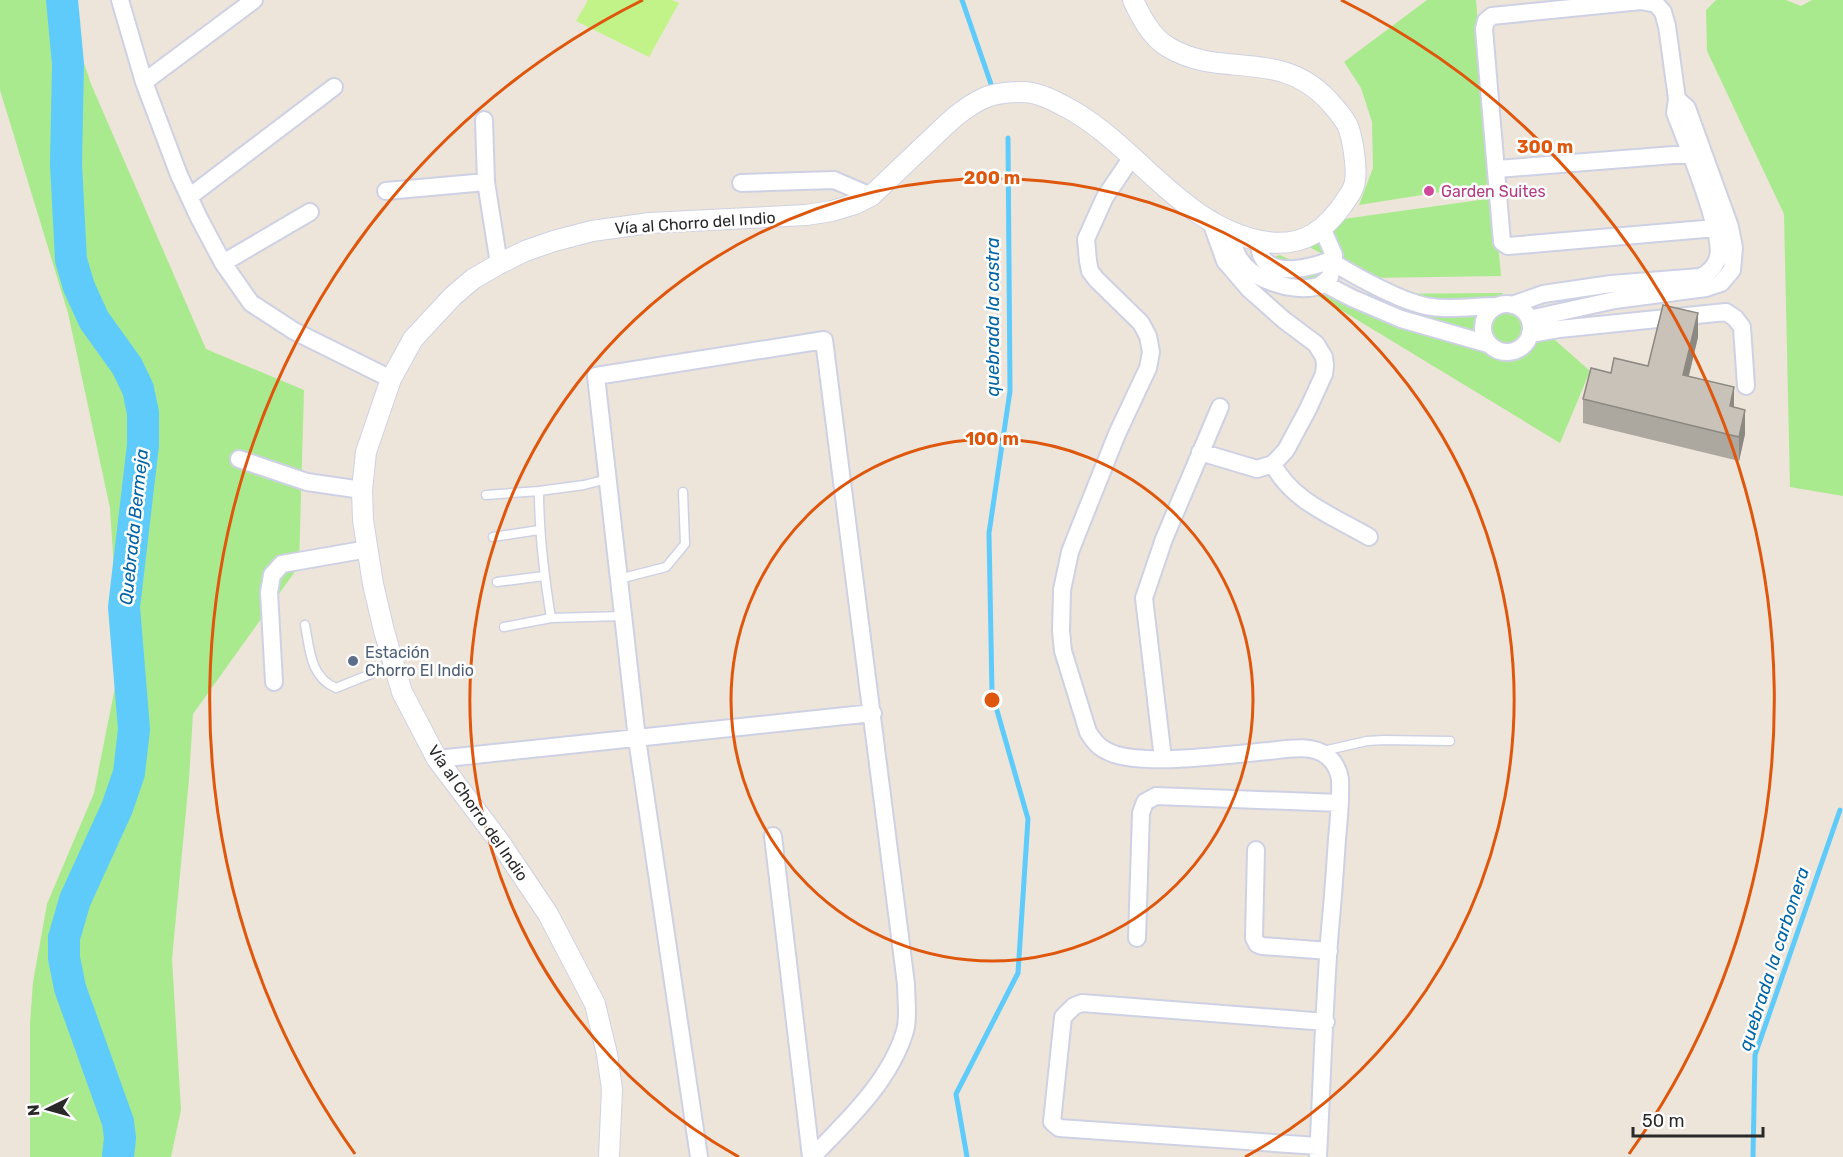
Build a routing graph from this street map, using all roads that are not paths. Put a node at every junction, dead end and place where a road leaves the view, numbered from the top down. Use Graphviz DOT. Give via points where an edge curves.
graph roads {
  1 [pos="120,0"];
  2 [pos="254,0"];
  3 [pos="1133,0"];
  4 [pos="144,82"];
  5 [pos="334,87"];
  6 [pos="484,120"];
  7 [pos="1697,153"];
  8 [pos="1132,157"];
  9 [pos="1497,169"];
  10 [pos="486,182"];
  11 [pos="741,183"];
  12 [pos="386,191"];
  13 [pos="871,196"];
  14 [pos="189,197"];
  15 [pos="310,212"];
  16 [pos="1210,219"];
  17 [pos="1322,228"];
  18 [pos="1723,228"];
  19 [pos="1234,233"];
  20 [pos="1258,240"];
  21 [pos="1334,261"];
  22 [pos="223,262"];
  23 [pos="499,264"];
  24 [pos="1323,283"];
  25 [pos="1613,292"];
  26 [pos="1505,305"];
  27 [pos="1530,326"];
  28 [pos="1488,344"];
  29 [pos="391,379"];
  30 [pos="1746,386"];
  31 [pos="1220,407"];
  32 [pos="1200,452"];
  33 [pos="239,459"];
  34 [pos="1273,464"];
  35 [pos="608,479"];
  36 [pos="362,490"];
  37 [pos="539,491"];
  38 [pos="683,492"];
  39 [pos="486,495"];
  40 [pos="539,530"];
  41 [pos="493,537"];
  42 [pos="1369,537"];
  43 [pos="368,549"];
  44 [pos="544,576"];
  45 [pos="619,579"];
  46 [pos="497,582"];
  47 [pos="623,616"];
  48 [pos="551,618"];
  49 [pos="305,624"];
  50 [pos="504,627"];
  51 [pos="393,665"];
  52 [pos="274,682"];
  53 [pos="873,713"];
  54 [pos="637,739"];
  55 [pos="1450,741"];
  56 [pos="1320,752"];
  57 [pos="437,759"];
  58 [pos="1163,759"];
  59 [pos="1340,803"];
  60 [pos="773,836"];
  61 [pos="1256,850"];
  62 [pos="1137,938"];
  63 [pos="1329,951"];
  64 [pos="1326,1022"];
  65 [pos="1318,1152"];
  66 [pos="609,1157"];
  67 [pos="699,1157"];
  68 [pos="811,1157"];
  1 -- 4 [label="street"];
  2 -- 4 [label="street"];
  3 -- 17 [label="street, Vía al Chorro del Indio" via="1145,24 1166,47 1191,58 1285,72 1313,88 1336,109 1348,128 1354,157 1354,187"];
  4 -- 14 [label="street"];
  5 -- 14 [label="street"];
  6 -- 10 [label="street"];
  7 -- 9 [label="street"];
  7 -- 9 [label="street" via="1687,108 1677,99 1663,12 1656,4 1641,1 1492,16 1486,21"];
  7 -- 18 [label="street"];
  8 -- 13 [label="street, Vía al Chorro del Indio" via="1084,115 1052,100 1025,92 993,95 964,109"];
  8 -- 16 [label="street, Vía al Chorro del Indio"];
  8 -- 58 [label="street" via="1105,197 1086,239 1087,254 1096,279 1145,330 1150,360 1070,552 1062,590 1060,631 1084,723 1093,740 1114,754"];
  9 -- 18 [label="street" via="1502,242 1508,246"];
  10 -- 12 [label="street"];
  10 -- 23 [label="street"];
  11 -- 13 [label="street" via="834,180"];
  13 -- 23 [label="street, Vía al Chorro del Indio" via="832,211 806,215 650,223 592,231 554,241"];
  14 -- 22 [label="street"];
  15 -- 22 [label="street"];
  16 -- 19 [label="street, Vía al Chorro del Indio"];
  16 -- 34 [label="street" via="1225,261 1249,289 1316,344 1324,357 1324,374 1308,409 1286,450"];
  17 -- 20 [label="street, Vía al Chorro del Indio" via="1301,241 1279,244"];
  17 -- 21 [label="street"];
  18 -- 25 [label="street" via="1734,248 1732,270 1721,283 1706,288"];
  19 -- 20 [label="street, Vía al Chorro del Indio"];
  19 -- 24 [label="street" via="1236,252 1245,264 1274,284 1288,288"];
  20 -- 21 [label="street" via="1262,257 1272,266 1284,269"];
  21 -- 24 [label="street" via="1330,278"];
  21 -- 26 [label="street" via="1360,278 1421,305"];
  22 -- 29 [label="street" via="252,303 294,331"];
  23 -- 29 [label="street, Vía al Chorro del Indio" via="473,279 433,315 413,339"];
  24 -- 28 [label="street" via="1401,319"];
  25 -- 26 [label="street" via="1543,294"];
  25 -- 27 [label="street"];
  26 -- 27 [label="street" via="1519,308"];
  26 -- 28 [label="street" via="1491,310 1483,323"];
  27 -- 28 [label="street" via="1527,341 1516,351 1501,352"];
  27 -- 30 [label="street" via="1571,327 1726,312 1742,327"];
  29 -- 36 [label="street, Vía al Chorro del Indio" via="366,452"];
  31 -- 32 [label="street"];
  32 -- 34 [label="street" via="1257,469"];
  32 -- 58 [label="street" via="1144,598"];
  33 -- 36 [label="street" via="307,482"];
  34 -- 42 [label="street" via="1294,494"];
  35 -- 37 [label="lane"];
  35 -- 45 [label="street"];
  35 -- 53 [label="street" via="596,376 824,340"];
  36 -- 43 [label="street, Vía al Chorro del Indio"];
  37 -- 39 [label="lane"];
  37 -- 40 [label="lane"];
  38 -- 45 [label="lane" via="685,544 666,567"];
  40 -- 41 [label="lane"];
  40 -- 44 [label="lane"];
  43 -- 51 [label="street, Vía al Chorro del Indio"];
  43 -- 52 [label="street" via="282,564 272,575 269,592"];
  44 -- 46 [label="lane"];
  44 -- 48 [label="lane"];
  45 -- 47 [label="street"];
  47 -- 48 [label="lane"];
  47 -- 54 [label="street"];
  48 -- 50 [label="lane"];
  49 -- 51 [label="lane" via="314,667 324,683 336,688"];
  51 -- 57 [label="street, Vía al Chorro del Indio" via="402,692"];
  53 -- 54 [label="street"];
  53 -- 68 [label="street" via="906,984 905,1029 886,1073 850,1119"];
  54 -- 57 [label="street"];
  54 -- 67 [label="street"];
  55 -- 56 [label="lane" via="1367,741"];
  56 -- 58 [label="street" via="1287,749"];
  56 -- 59 [label="street" via="1337,769"];
  57 -- 66 [label="street, Vía al Chorro del Indio" via="549,914 595,1004 612,1089"];
  59 -- 62 [label="street" via="1156,796 1145,802 1141,813"];
  59 -- 63 [label="street"];
  60 -- 68 [label="street"];
  61 -- 63 [label="street" via="1257,944"];
  63 -- 64 [label="street"];
  64 -- 65 [label="street"];
  64 -- 65 [label="street" via="1082,1003 1063,1017 1052,1122 1059,1128"];
}
